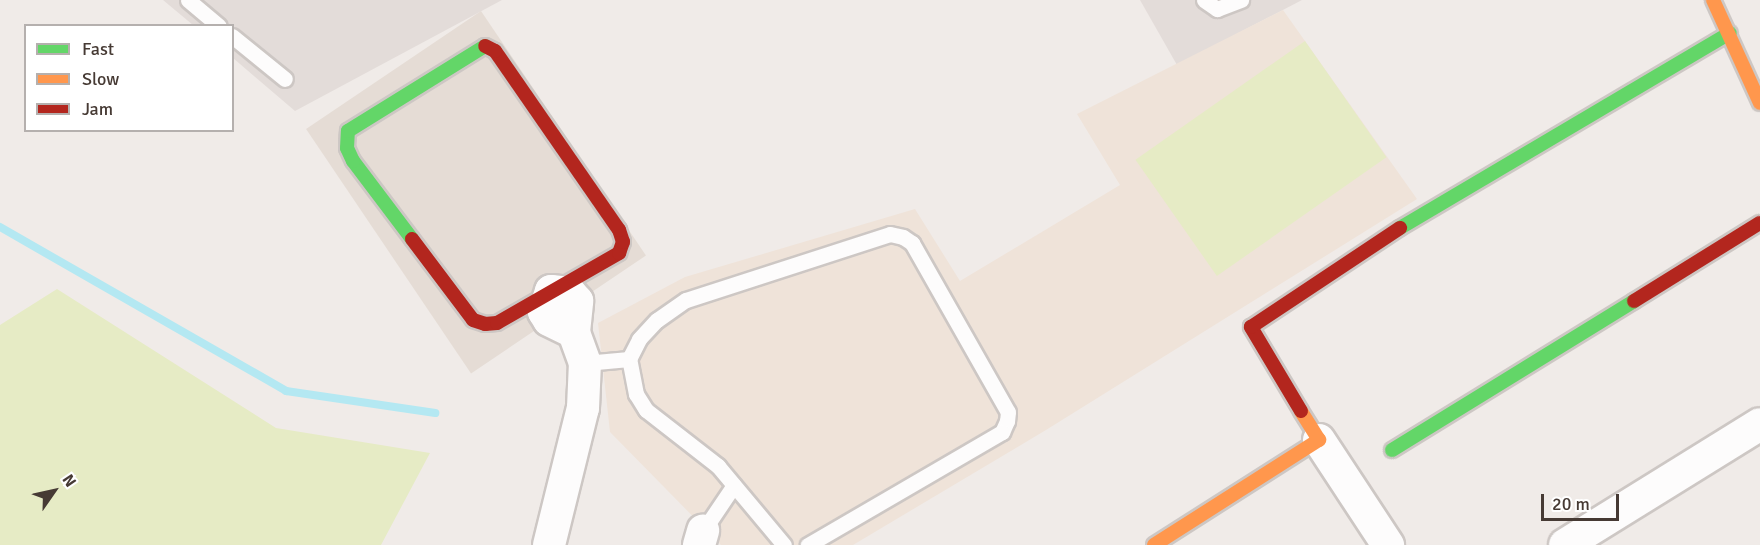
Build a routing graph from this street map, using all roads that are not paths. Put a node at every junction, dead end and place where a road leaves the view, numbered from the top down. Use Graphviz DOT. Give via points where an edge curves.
graph roads {
  1 [pos="188,0"];
  2 [pos="1204,0"];
  3 [pos="1241,0"];
  4 [pos="1724,11"];
  5 [pos="217,24"];
  6 [pos="234,38"];
  7 [pos="285,80"];
  8 [pos="1760,103"];
  9 [pos="1760,223"];
  10 [pos="551,291"];
  11 [pos="629,359"];
  12 [pos="585,363"];
  13 [pos="1760,424"];
  14 [pos="1319,441"];
  15 [pos="1392,450"];
  16 [pos="734,485"];
  17 [pos="701,538"];
  18 [pos="549,545"];
  19 [pos="784,545"];
  20 [pos="808,545"];
  21 [pos="1154,545"];
  22 [pos="1388,545"];
  23 [pos="1565,545"];
  1 -- 5 [label="lane"];
  2 -- 3 [label="lane" via="1217,9"];
  4 -- 8 [label="street"];
  4 -- 14 [label="street" via="1567,127 1404,225 1251,327"];
  6 -- 7 [label="lane"];
  9 -- 15 [label="street"];
  10 -- 10 [label="street" via="497,323 473,320 353,161 347,148 348,131 484,46 495,51 620,230 623,242 619,253"];
  10 -- 12 [label="street" via="544,312 549,320 574,332"];
  11 -- 12 [label="lane"];
  11 -- 16 [label="lane" via="636,394 646,411 718,466"];
  11 -- 20 [label="lane" via="639,339 657,320 686,300 890,234 912,243 1008,412 1007,421 1002,432"];
  12 -- 18 [label="street" via="583,408"];
  13 -- 23 [label="street"];
  14 -- 21 [label="street"];
  14 -- 22 [label="street"];
  16 -- 17 [label="lane"];
  16 -- 19 [label="lane"];
}
